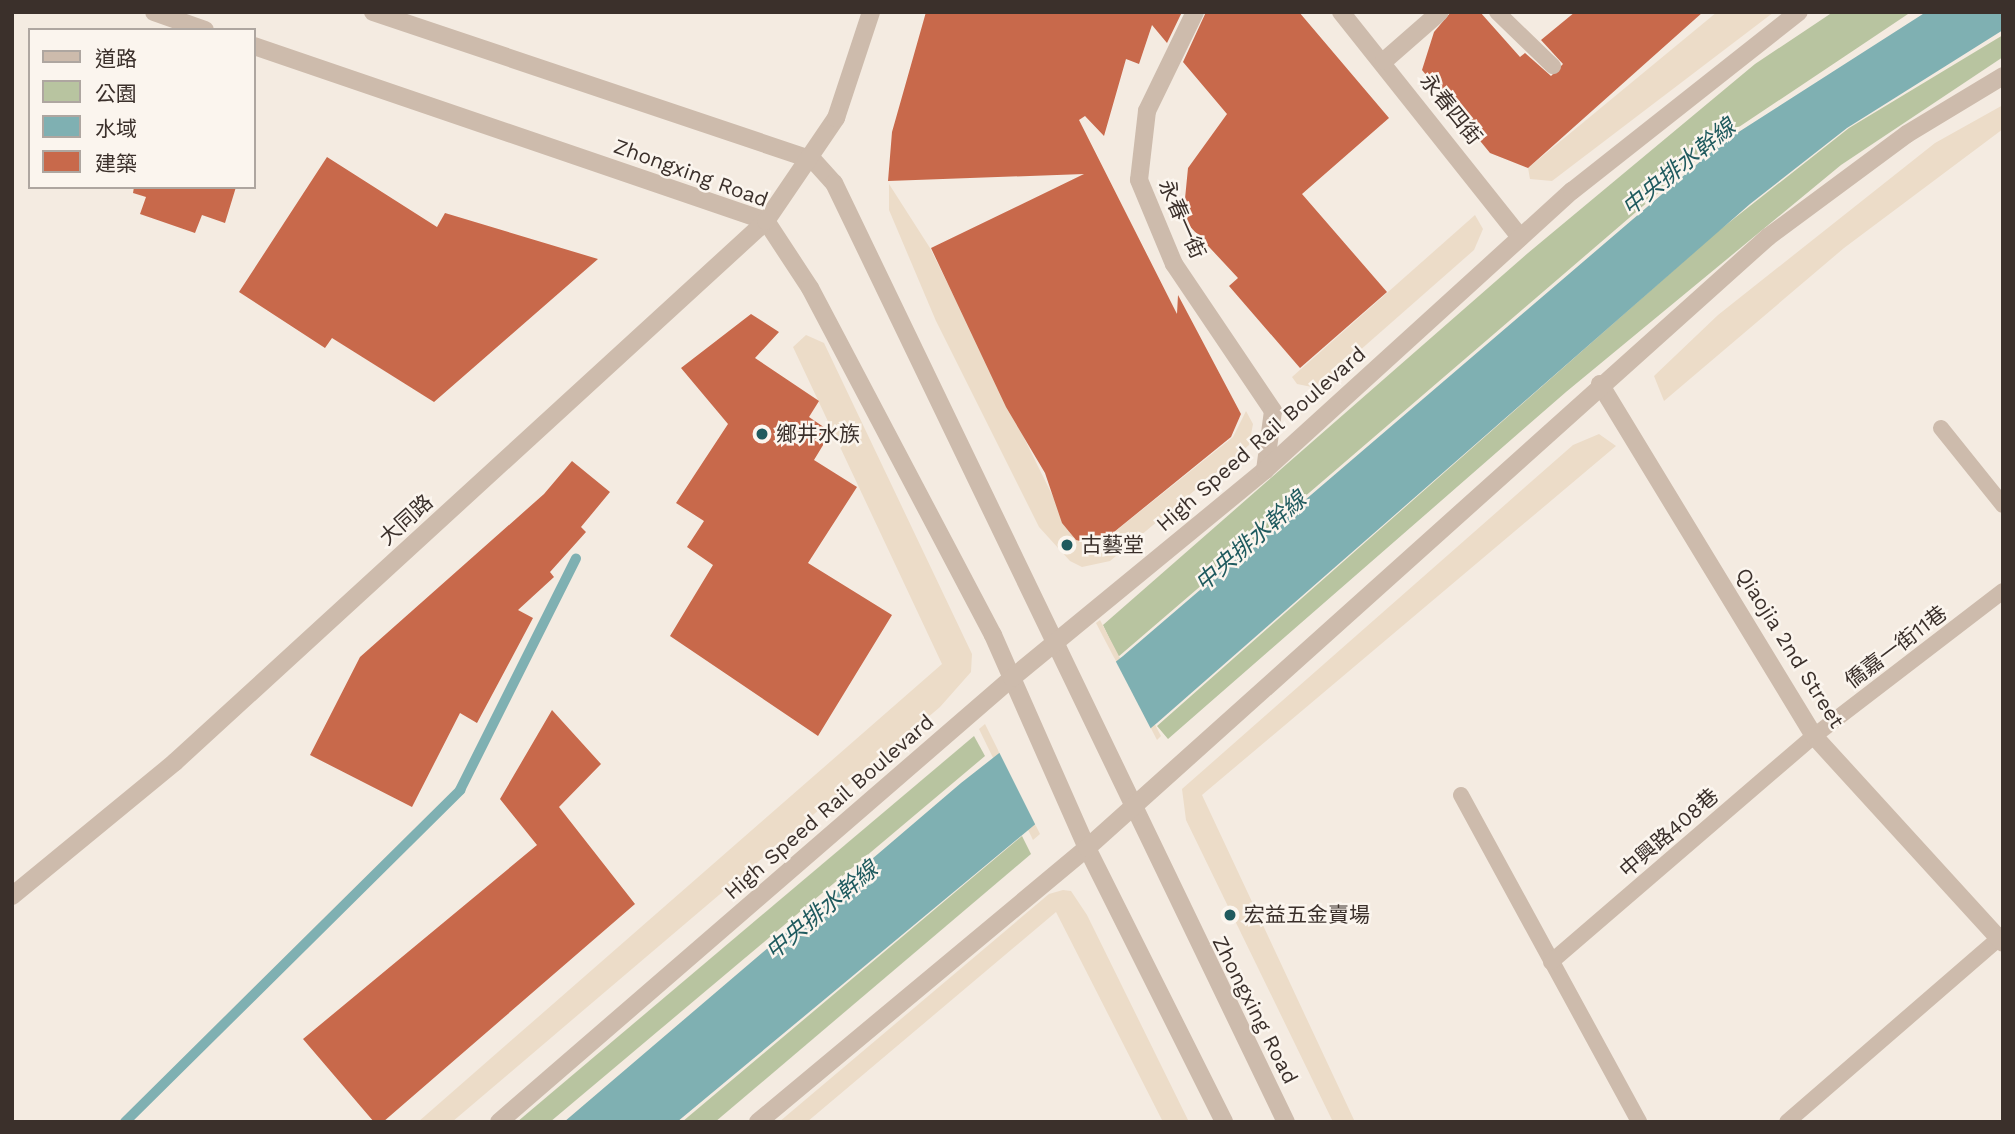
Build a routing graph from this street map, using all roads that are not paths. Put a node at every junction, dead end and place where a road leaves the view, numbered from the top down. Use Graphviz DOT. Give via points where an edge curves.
graph roads {
  1 [pos="154,12"];
  2 [pos="373,12"];
  3 [pos="871,12"];
  4 [pos="1195,12"];
  5 [pos="1341,12"];
  6 [pos="1440,12"];
  7 [pos="1497,12"];
  8 [pos="1799,12"];
  9 [pos="199,28"];
  10 [pos="256,47"];
  11 [pos="1384,61"];
  12 [pos="1553,66"];
  13 [pos="2003,76"];
  14 [pos="813,160"];
  15 [pos="766,221"];
  16 [pos="1520,237"];
  17 [pos="1600,384"];
  18 [pos="1941,428"];
  19 [pos="1265,470"];
  20 [pos="2003,505"];
  21 [pos="2003,591"];
  22 [pos="1059,648"];
  23 [pos="1016,685"];
  24 [pos="1814,736"];
  25 [pos="1461,795"];
  26 [pos="1130,809"];
  27 [pos="1087,848"];
  28 [pos="12,896"];
  29 [pos="2002,939"];
  30 [pos="1551,962"];
  31 [pos="499,1122"];
  32 [pos="758,1122"];
  33 [pos="1224,1122"];
  34 [pos="1286,1122"];
  35 [pos="1639,1122"];
  36 [pos="1787,1122"];
  1 -- 9 [label="street"];
  2 -- 14 [label="street"];
  3 -- 14 [label="street, 大同路" via="836,118"];
  4 -- 19 [label="street, 永春一街" via="1147,111 1139,180 1174,264 1273,411"];
  5 -- 11 [label="street, 永春四街"];
  6 -- 11 [label="street"];
  7 -- 12 [label="lane"];
  8 -- 16 [label="street, High Speed Rail Boulevard"];
  10 -- 15 [label="street, Zhongxing Road"];
  11 -- 16 [label="street, 永春四街"];
  13 -- 17 [label="street" via="1840,181"];
  14 -- 15 [label="street, 大同路"];
  14 -- 22 [label="street" via="834,183"];
  15 -- 23 [label="street, Zhongxing Road" via="810,288"];
  15 -- 28 [label="street, 大同路" via="174,762"];
  16 -- 19 [label="street, High Speed Rail Boulevard"];
  17 -- 24 [label="street, Qiaojia 2nd Street"];
  17 -- 26 [label="street"];
  18 -- 20 [label="lane"];
  19 -- 22 [label="street, High Speed Rail Boulevard"];
  21 -- 24 [label="lane, 僑嘉一街11巷"];
  22 -- 23 [label="street, High Speed Rail Boulevard"];
  22 -- 26 [label="street, Zhongxing Road"];
  23 -- 27 [label="street, Zhongxing Road"];
  23 -- 31 [label="street, High Speed Rail Boulevard"];
  24 -- 29 [label="street, Qiaojia 2nd Street"];
  24 -- 30 [label="lane, 中興路408巷"];
  25 -- 30 [label="lane"];
  26 -- 27 [label="street"];
  26 -- 34 [label="street, Zhongxing Road"];
  27 -- 32 [label="street"];
  27 -- 33 [label="street"];
  29 -- 36 [label="lane"];
  30 -- 35 [label="lane"];
}
